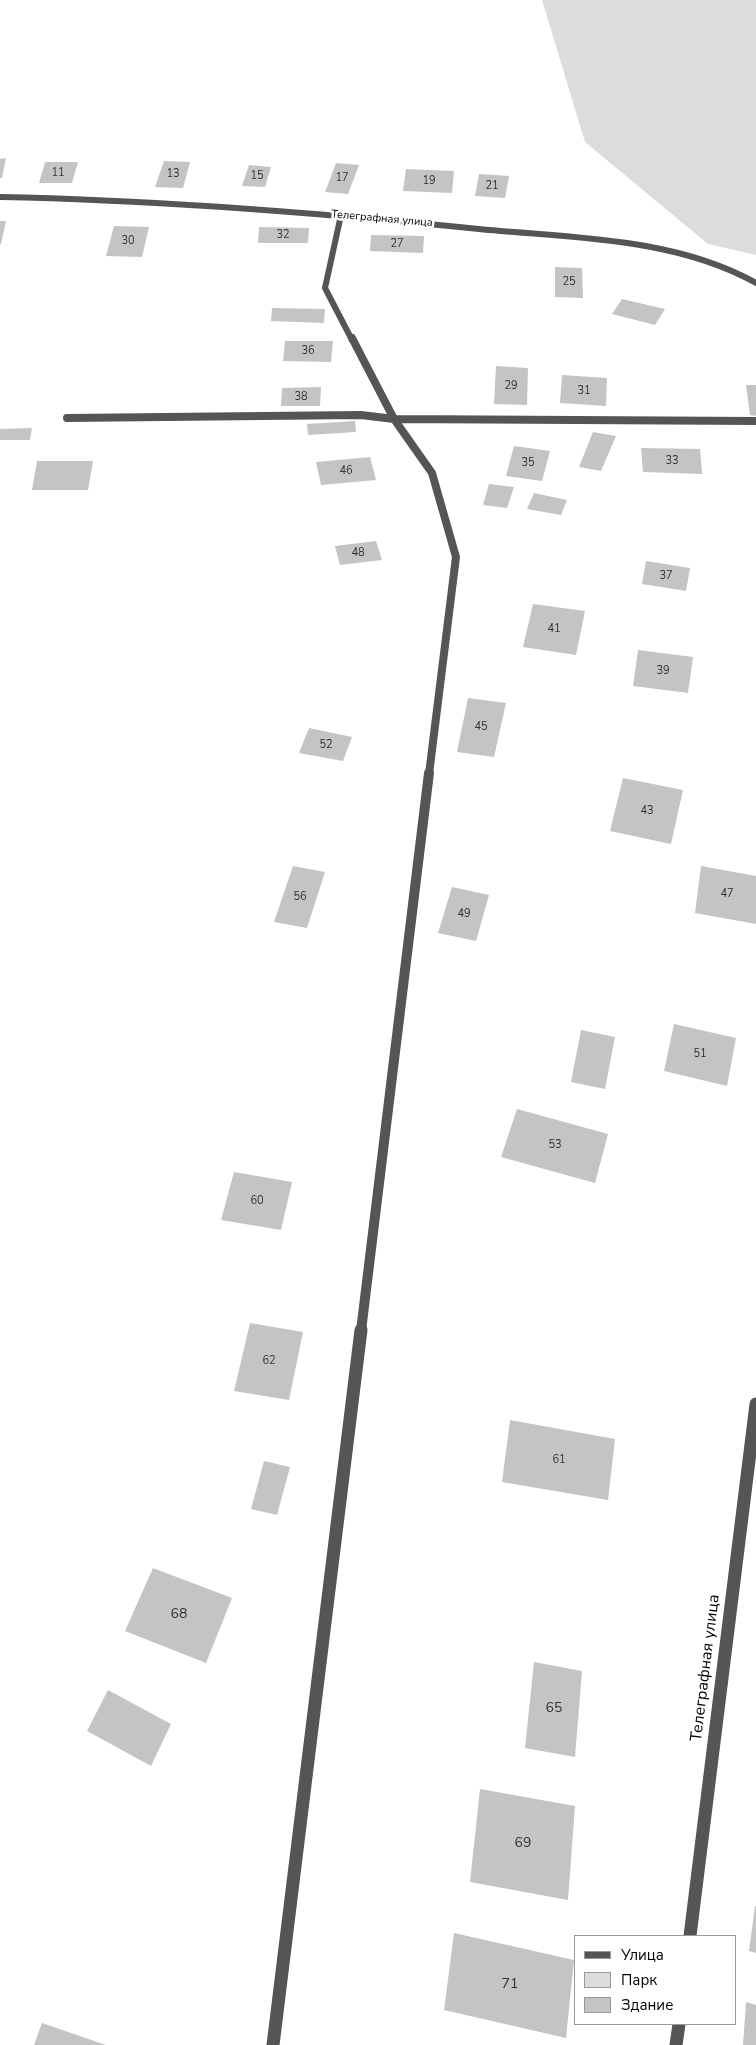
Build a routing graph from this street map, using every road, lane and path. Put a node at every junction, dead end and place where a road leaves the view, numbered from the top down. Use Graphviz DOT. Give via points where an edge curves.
graph roads {
  1 [pos="0,197"];
  2 [pos="341,214"];
  3 [pos="756,283"];
  4 [pos="67,418"];
  5 [pos="394,419"];
  6 [pos="756,421"];
  7 [pos="756,1404"];
  8 [pos="690,1935"];
  9 [pos="679,2025"];
  10 [pos="273,2045"];
  11 [pos="676,2045"];
  1 -- 2 [label="street, Телеграфная улица"];
  2 -- 3 [label="street, Телеграфная улица" via="654,246 731,269"];
  2 -- 5 [label="street" via="325,288"];
  4 -- 5 [label="street" via="361,415"];
  5 -- 6 [label="street"];
  5 -- 10 [label="street" via="432,474 456,557"];
  7 -- 8 [label="street, Телеграфная улица"];
  9 -- 11 [label="street"];
}
